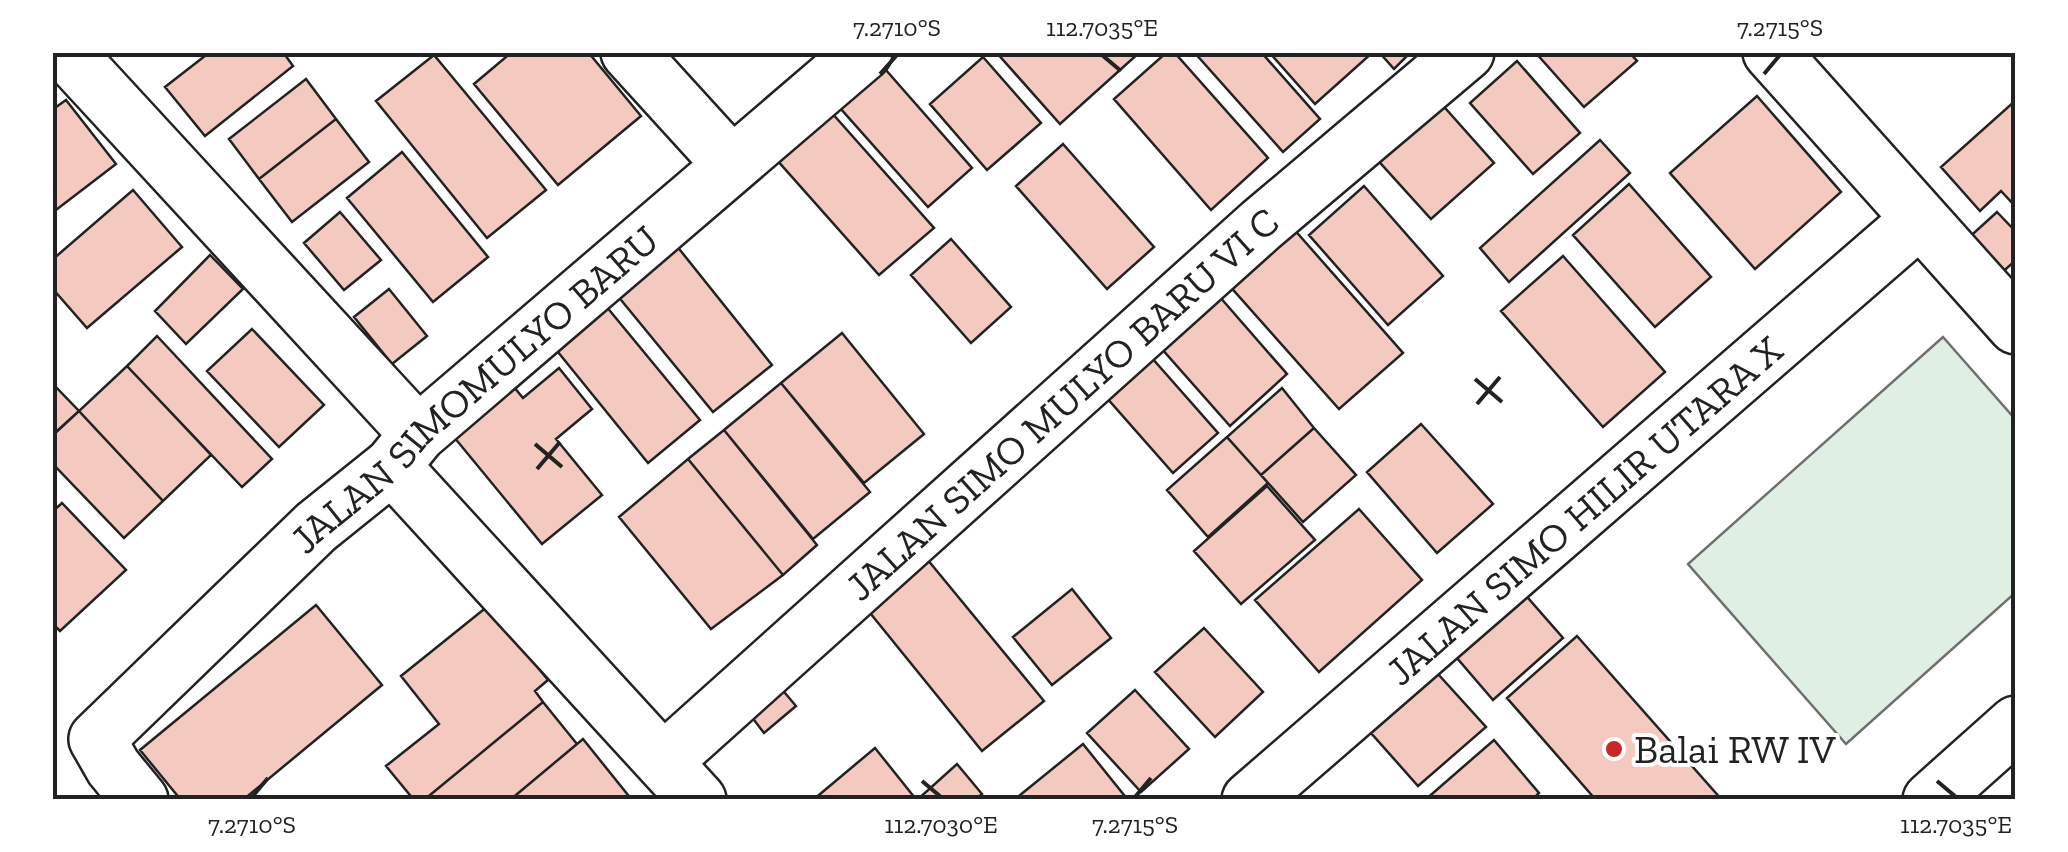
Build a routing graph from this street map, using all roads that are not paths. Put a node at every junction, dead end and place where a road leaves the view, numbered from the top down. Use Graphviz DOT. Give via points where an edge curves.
graph roads {
  1 [pos="66,52"];
  2 [pos="629,52"];
  3 [pos="864,52"];
  4 [pos="1466,52"];
  5 [pos="1771,52"];
  6 [pos="731,164"];
  7 [pos="1919,220"];
  8 [pos="2016,326"];
  9 [pos="406,450"];
  10 [pos="2016,724"];
  11 [pos="681,780"];
  12 [pos="140,800"];
  13 [pos="1250,800"];
  14 [pos="1931,800"];
  1 -- 9 [label="street"];
  2 -- 6 [label="street"];
  3 -- 6 [label="street, JALAN SIMOMULYO BARU"];
  4 -- 11 [label="street, JALAN SIMO MULYO BARU VI C" via="1261,225"];
  5 -- 7 [label="street"];
  6 -- 9 [label="street, JALAN SIMOMULYO BARU"];
  7 -- 8 [label="street"];
  7 -- 13 [label="street, JALAN SIMO HILIR UTARA X"];
  9 -- 11 [label="street"];
  9 -- 12 [label="street, JALAN SIMOMULYO BARU" via="97,739"];
  10 -- 14 [label="street"];
}
